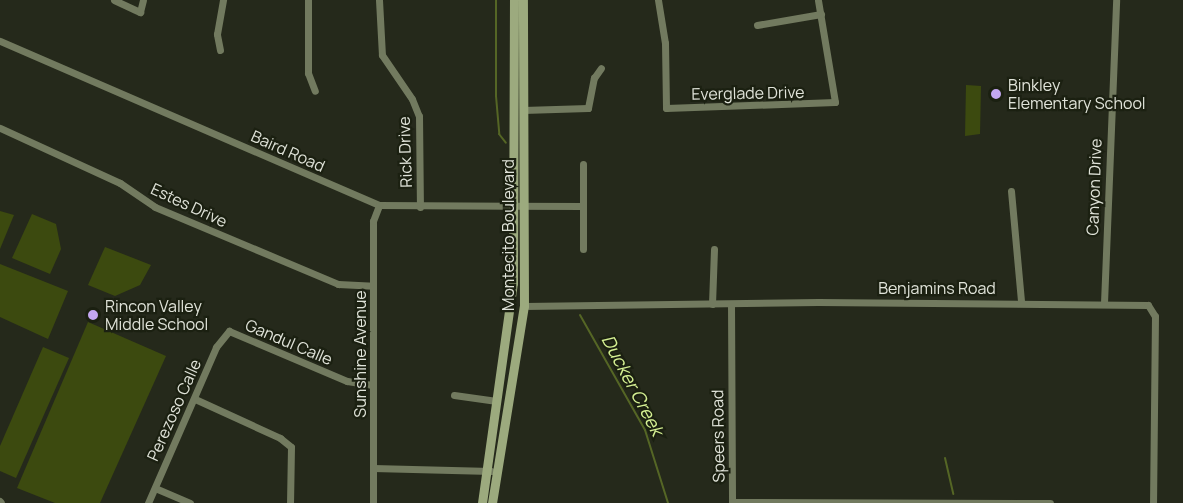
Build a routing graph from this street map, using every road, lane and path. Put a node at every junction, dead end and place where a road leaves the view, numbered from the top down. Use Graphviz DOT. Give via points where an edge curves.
graph roads {
  1 [pos="114,0"];
  2 [pos="143,0"];
  3 [pos="223,0"];
  4 [pos="308,0"];
  5 [pos="379,0"];
  6 [pos="514,0"];
  7 [pos="523,0"];
  8 [pos="658,0"];
  9 [pos="818,0"];
  10 [pos="1116,0"];
  11 [pos="821,14"];
  12 [pos="757,25"];
  13 [pos="0,41"];
  14 [pos="220,50"];
  15 [pos="601,68"];
  16 [pos="315,91"];
  17 [pos="524,110"];
  18 [pos="0,128"];
  19 [pos="583,164"];
  20 [pos="1011,191"];
  21 [pos="379,205"];
  22 [pos="518,206"];
  23 [pos="583,206"];
  24 [pos="420,207"];
  25 [pos="584,249"];
  26 [pos="714,249"];
  27 [pos="373,286"];
  28 [pos="1020,301"];
  29 [pos="1104,303"];
  30 [pos="712,304"];
  31 [pos="731,304"];
  32 [pos="524,306"];
  33 [pos="229,331"];
  34 [pos="373,384"];
  35 [pos="454,395"];
  36 [pos="195,399"];
  37 [pos="497,401"];
  38 [pos="374,468"];
  39 [pos="492,471"];
  40 [pos="154,488"];
  41 [pos="148,503"];
  42 [pos="190,503"];
  43 [pos="290,503"];
  44 [pos="373,503"];
  45 [pos="482,503"];
  46 [pos="492,503"];
  47 [pos="1050,503"];
  48 [pos="1153,503"];
  1 -- 2 [label="street" via="140,12"];
  3 -- 14 [label="street" via="217,34"];
  4 -- 16 [label="street" via="308,73"];
  5 -- 24 [label="street, Rick Drive" via="382,56 419,116"];
  6 -- 22 [label="main road, Montecito Boulevard"];
  7 -- 17 [label="main road, Montecito Boulevard"];
  8 -- 11 [label="street, Everglade Drive" via="665,43 666,108 835,102"];
  9 -- 11 [label="street, Everglade Drive"];
  10 -- 29 [label="street, Canyon Drive"];
  11 -- 12 [label="street"];
  13 -- 21 [label="street, Baird Road"];
  15 -- 17 [label="street" via="594,78 588,108"];
  17 -- 22 [label="main road, Montecito Boulevard"];
  18 -- 27 [label="street, Estes Drive" via="120,183 155,207 338,284"];
  19 -- 23 [label="street"];
  20 -- 28 [label="street"];
  21 -- 24 [label="street, Baird Road"];
  21 -- 27 [label="street, Sunshine Avenue" via="373,221"];
  22 -- 23 [label="street, Baird Road"];
  22 -- 24 [label="street, Baird Road"];
  22 -- 32 [label="main road, Montecito Boulevard"];
  22 -- 37 [label="main road, Montecito Boulevard" via="511,311"];
  23 -- 25 [label="street"];
  26 -- 30 [label="street"];
  27 -- 34 [label="street, Sunshine Avenue"];
  28 -- 29 [label="street, Benjamins Road"];
  28 -- 31 [label="street, Benjamins Road"];
  29 -- 48 [label="street, Benjamins Road" via="1148,304 1155,316"];
  30 -- 31 [label="street, Benjamins Road"];
  30 -- 32 [label="street, Benjamins Road"];
  31 -- 47 [label="street, Speers Road" via="732,502"];
  32 -- 39 [label="main road, Montecito Boulevard"];
  33 -- 34 [label="street, Gandul Calle" via="347,381"];
  33 -- 36 [label="street, Perezoso Calle" via="216,347"];
  34 -- 38 [label="street, Sunshine Avenue"];
  35 -- 37 [label="street"];
  36 -- 40 [label="street, Perezoso Calle"];
  36 -- 43 [label="street" via="280,438 291,447"];
  37 -- 39 [label="main road, Montecito Boulevard"];
  38 -- 39 [label="street"];
  38 -- 44 [label="street, Sunshine Avenue"];
  39 -- 45 [label="main road, Montecito Boulevard"];
  39 -- 46 [label="main road, Montecito Boulevard"];
  40 -- 41 [label="street, Perezoso Calle"];
  40 -- 42 [label="street"];
}
